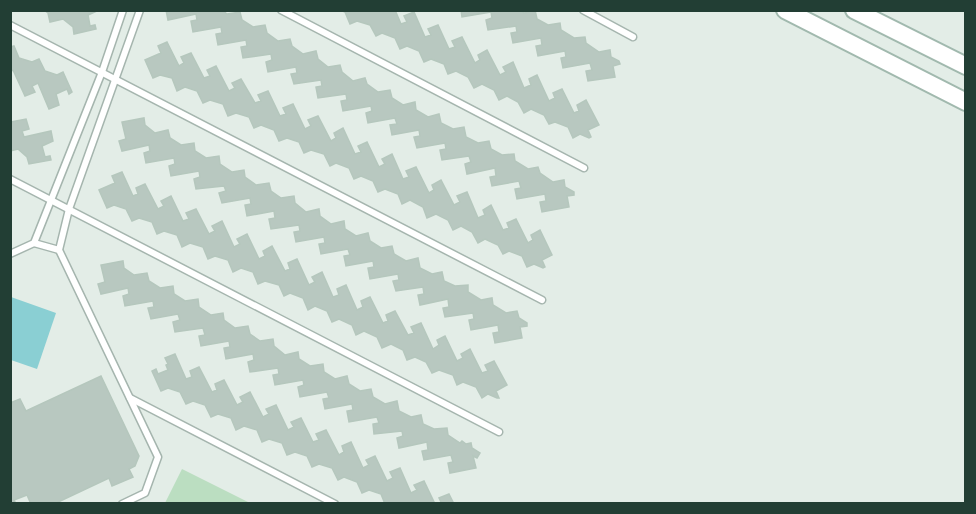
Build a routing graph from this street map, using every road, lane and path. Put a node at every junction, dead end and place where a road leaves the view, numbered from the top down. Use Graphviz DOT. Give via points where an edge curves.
graph roads {
  1 [pos="123,10"];
  2 [pos="140,10"];
  3 [pos="281,10"];
  4 [pos="583,10"];
  5 [pos="785,10"];
  6 [pos="854,10"];
  7 [pos="10,25"];
  8 [pos="633,37"];
  9 [pos="966,66"];
  10 [pos="102,72"];
  11 [pos="116,79"];
  12 [pos="966,102"];
  13 [pos="584,168"];
  14 [pos="10,179"];
  15 [pos="51,200"];
  16 [pos="69,209"];
  17 [pos="34,243"];
  18 [pos="59,249"];
  19 [pos="10,254"];
  20 [pos="542,300"];
  21 [pos="130,397"];
  22 [pos="499,432"];
  23 [pos="123,504"];
  24 [pos="335,504"];
  1 -- 10 [label="lane"];
  2 -- 11 [label="lane"];
  3 -- 13 [label="lane"];
  4 -- 8 [label="lane"];
  5 -- 12 [label="street"];
  6 -- 9 [label="street"];
  7 -- 10 [label="lane"];
  10 -- 11 [label="lane"];
  10 -- 15 [label="lane"];
  11 -- 16 [label="lane"];
  11 -- 20 [label="lane"];
  14 -- 15 [label="lane"];
  15 -- 16 [label="lane"];
  15 -- 17 [label="lane"];
  16 -- 18 [label="lane"];
  16 -- 22 [label="lane"];
  17 -- 18 [label="lane"];
  17 -- 19 [label="lane"];
  18 -- 21 [label="lane"];
  21 -- 23 [label="lane" via="158,457 145,493"];
  21 -- 24 [label="lane"];
}
